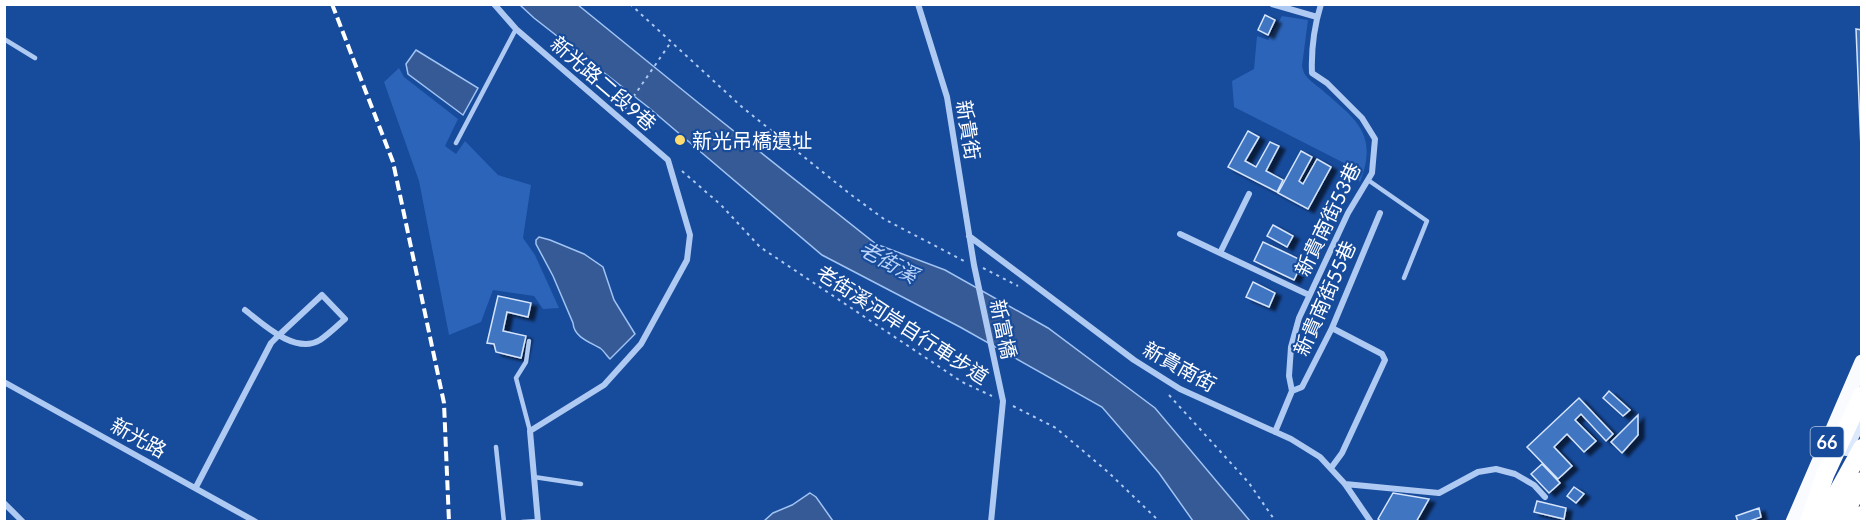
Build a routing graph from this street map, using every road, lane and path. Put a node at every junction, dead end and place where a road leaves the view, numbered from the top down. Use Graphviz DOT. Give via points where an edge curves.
graph roads {
  1 [pos="494,4"];
  2 [pos="630,4"];
  3 [pos="918,4"];
  4 [pos="1272,4"];
  5 [pos="1321,4"];
  6 [pos="1317,17"];
  7 [pos="516,29"];
  8 [pos="4,39"];
  9 [pos="671,42"];
  10 [pos="35,58"];
  11 [pos="626,107"];
  12 [pos="456,143"];
  13 [pos="668,160"];
  14 [pos="1368,180"];
  15 [pos="1249,194"];
  16 [pos="1380,213"];
  17 [pos="1180,234"];
  18 [pos="969,236"];
  19 [pos="1220,253"];
  20 [pos="960,259"];
  21 [pos="974,264"];
  22 [pos="1404,278"];
  23 [pos="1019,287"];
  24 [pos="1309,295"];
  25 [pos="245,310"];
  26 [pos="1332,328"];
  27 [pos="278,336"];
  28 [pos="529,341"];
  29 [pos="1862,362"];
  30 [pos="4,382"];
  31 [pos="1292,391"];
  32 [pos="1168,393"];
  33 [pos="1862,395"];
  34 [pos="1003,401"];
  35 [pos="1862,419"];
  36 [pos="530,431"];
  37 [pos="1275,432"];
  38 [pos="496,447"];
  39 [pos="1862,448"];
  40 [pos="1330,468"];
  41 [pos="534,477"];
  42 [pos="1862,481"];
  43 [pos="581,484"];
  44 [pos="1345,484"];
  45 [pos="195,487"];
  46 [pos="1545,497"];
  47 [pos="4,503"];
  48 [pos="1862,516"];
  49 [pos="538,521"];
  50 [pos="23,522"];
  51 [pos="256,522"];
  52 [pos="504,522"];
  53 [pos="522,522"];
  54 [pos="992,522"];
  55 [pos="1160,522"];
  56 [pos="1276,522"];
  57 [pos="1371,522"];
  58 [pos="1796,522"];
  59 [pos="1809,522"];
  60 [pos="1821,522"];
  61 [pos="1840,522"];
  62 [pos="1858,522"];
  1 -- 7 [label="street, 新光路二段9巷"];
  2 -- 9 [label="path"];
  3 -- 18 [label="street, 新貴街" via="947,97"];
  4 -- 6 [label="street"];
  5 -- 6 [label="street, 新貴南街53巷"];
  6 -- 14 [label="street, 新貴南街53巷" via="1312,73 1362,118 1375,139"];
  7 -- 12 [label="lane"];
  7 -- 13 [label="street, 新光路二段9巷"];
  8 -- 10 [label="lane"];
  9 -- 11 [label="path"];
  9 -- 20 [label="path" via="741,107 850,194 884,219"];
  13 -- 34 [label="path, 老街溪河岸自行車步道" via="721,205 760,247 962,382"];
  13 -- 36 [label="street" via="690,235 687,260 641,344 604,385"];
  14 -- 22 [label="lane" via="1427,221"];
  14 -- 24 [label="street, 新貴南街53巷"];
  15 -- 19 [label="street"];
  16 -- 26 [label="street, 新貴南街55巷"];
  17 -- 19 [label="street, 新貴南街53巷"];
  18 -- 21 [label="street, 新貴街"];
  18 -- 37 [label="street, 新貴南街" via="1134,360 1180,389"];
  19 -- 24 [label="street, 新貴南街53巷"];
  21 -- 23 [label="path"];
  21 -- 34 [label="street, 新富橋"];
  24 -- 31 [label="street, 新貴南街53巷" via="1290,347"];
  25 -- 27 [label="street"];
  26 -- 31 [label="street, 新貴南街55巷" via="1302,387"];
  26 -- 40 [label="street" via="1382,354 1385,360 1342,453"];
  27 -- 27 [label="street" via="322,295 345,319 318,342 303,343"];
  27 -- 45 [label="street"];
  28 -- 36 [label="lane" via="526,362 516,378"];
  29 -- 58 [label="main road, 66"];
  30 -- 45 [label="street, 新光路"];
  31 -- 37 [label="street, 新貴南街53巷"];
  32 -- 56 [label="path" via="1250,483"];
  33 -- 59 [label="highway, bridge" via="1825,475"];
  34 -- 54 [label="street, 新富橋"];
  34 -- 55 [label="path, 老街溪河岸自行車步道" via="1056,428"];
  35 -- 58 [label="street" via="1841,460"];
  36 -- 41 [label="street"];
  37 -- 40 [label="street, 新貴南街" via="1320,457"];
  38 -- 52 [label="lane"];
  39 -- 60 [label="highway, 66"];
  40 -- 44 [label="street, 新貴南街"];
  41 -- 43 [label="lane"];
  41 -- 49 [label="street"];
  42 -- 61 [label="highway"];
  44 -- 46 [label="street" via="1439,493 1478,472 1496,469 1515,474"];
  44 -- 57 [label="street, 新貴南街"];
  45 -- 51 [label="street, 新光路"];
  47 -- 50 [label="street"];
  48 -- 62 [label="highway"];
  49 -- 53 [label="lane"];
}
